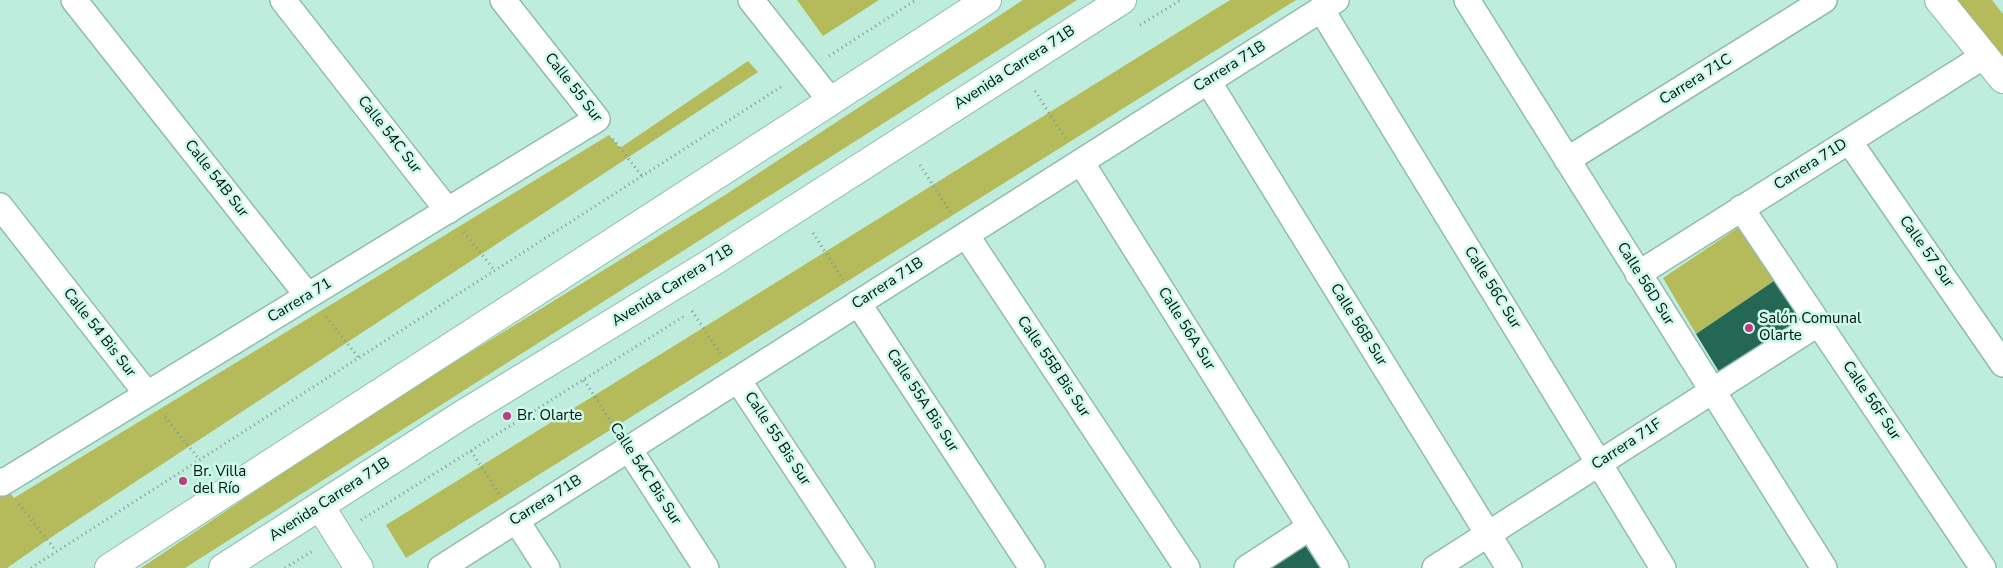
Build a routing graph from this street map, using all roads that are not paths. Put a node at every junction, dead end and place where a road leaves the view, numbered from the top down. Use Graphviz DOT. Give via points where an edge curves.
graph roads {
  1 [pos="74,0"];
  2 [pos="283,0"];
  3 [pos="503,0"];
  4 [pos="987,0"];
  5 [pos="1122,0"];
  6 [pos="1467,0"];
  7 [pos="1824,0"];
  8 [pos="1939,0"];
  9 [pos="755,1"];
  10 [pos="1328,5"];
  11 [pos="1984,56"];
  12 [pos="2003,80"];
  13 [pos="1208,81"];
  14 [pos="830,100"];
  15 [pos="597,119"];
  16 [pos="1849,141"];
  17 [pos="1567,160"];
  18 [pos="1080,162"];
  19 [pos="0,206"];
  20 [pos="1741,208"];
  21 [pos="448,211"];
  22 [pos="966,235"];
  23 [pos="1638,274"];
  24 [pos="308,296"];
  25 [pos="858,303"];
  26 [pos="1819,323"];
  27 [pos="2003,364"];
  28 [pos="738,380"];
  29 [pos="1712,391"];
  30 [pos="147,394"];
  31 [pos="629,449"];
  32 [pos="1600,463"];
  33 [pos="1,482"];
  34 [pos="320,506"];
  35 [pos="516,520"];
  36 [pos="1310,527"];
  37 [pos="1488,534"];
  38 [pos="109,568"];
  39 [pos="223,568"];
  40 [pos="359,568"];
  41 [pos="441,568"];
  42 [pos="547,568"];
  43 [pos="706,568"];
  44 [pos="862,568"];
  45 [pos="1032,568"];
  46 [pos="1187,568"];
  47 [pos="1247,568"];
  48 [pos="1336,568"];
  49 [pos="1435,568"];
  50 [pos="1509,568"];
  51 [pos="1663,568"];
  52 [pos="1824,568"];
  53 [pos="1983,568"];
  1 -- 24 [label="street, Calle 54B Sur"];
  2 -- 21 [label="street, Calle 54C Sur"];
  3 -- 15 [label="street, Calle 55 Sur"];
  4 -- 14 [label="main road"];
  5 -- 34 [label="main road, Avenida Carrera 71B" via="722,256"];
  6 -- 17 [label="street, Calle 56D Sur"];
  7 -- 17 [label="street, Carrera 71C"];
  8 -- 11 [label="main road"];
  9 -- 14 [label="street"];
  10 -- 13 [label="street, Carrera 71B"];
  10 -- 32 [label="street, Calle 56C Sur"];
  11 -- 12 [label="main road"];
  11 -- 16 [label="street, Carrera 71D"];
  13 -- 18 [label="street, Carrera 71B"];
  13 -- 37 [label="street, Calle 56B Sur"];
  14 -- 38 [label="main road"];
  15 -- 21 [label="street, Carrera 71"];
  16 -- 20 [label="street, Carrera 71D"];
  16 -- 27 [label="street, Calle 57 Sur"];
  17 -- 23 [label="street, Calle 56D Sur"];
  18 -- 22 [label="street, Carrera 71B"];
  18 -- 36 [label="street, Calle 56A Sur"];
  19 -- 30 [label="street, Calle 54 Bis Sur"];
  20 -- 23 [label="street, Carrera 71D"];
  20 -- 26 [label="street, Calle 56F Sur"];
  21 -- 24 [label="street, Carrera 71"];
  22 -- 25 [label="street, Carrera 71B"];
  22 -- 46 [label="street, Calle 55B Bis Sur"];
  23 -- 29 [label="street, Calle 56D Sur"];
  24 -- 30 [label="street, Carrera 71"];
  25 -- 28 [label="street, Carrera 71B"];
  25 -- 45 [label="street, Calle 55A Bis Sur"];
  26 -- 29 [label="street, Carrera 71F"];
  26 -- 53 [label="street, Calle 56F Sur"];
  28 -- 31 [label="street, Carrera 71B"];
  28 -- 44 [label="street, Calle 55 Bis Sur"];
  29 -- 32 [label="street, Carrera 71F"];
  29 -- 52 [label="street, Calle 56D Sur"];
  30 -- 33 [label="street, Carrera 71"];
  31 -- 35 [label="street, Carrera 71B"];
  31 -- 43 [label="street, Calle 54C Bis Sur"];
  32 -- 37 [label="street, Carrera 71F"];
  32 -- 51 [label="street, Calle 56C Sur"];
  34 -- 39 [label="main road, Avenida Carrera 71B"];
  34 -- 40 [label="main road"];
  35 -- 41 [label="street, Carrera 71B"];
  35 -- 42 [label="street"];
  36 -- 47 [label="street"];
  36 -- 48 [label="street, Calle 56A Sur"];
  37 -- 49 [label="street, Carrera 71F"];
  37 -- 50 [label="street, Calle 56B Sur"];
}
